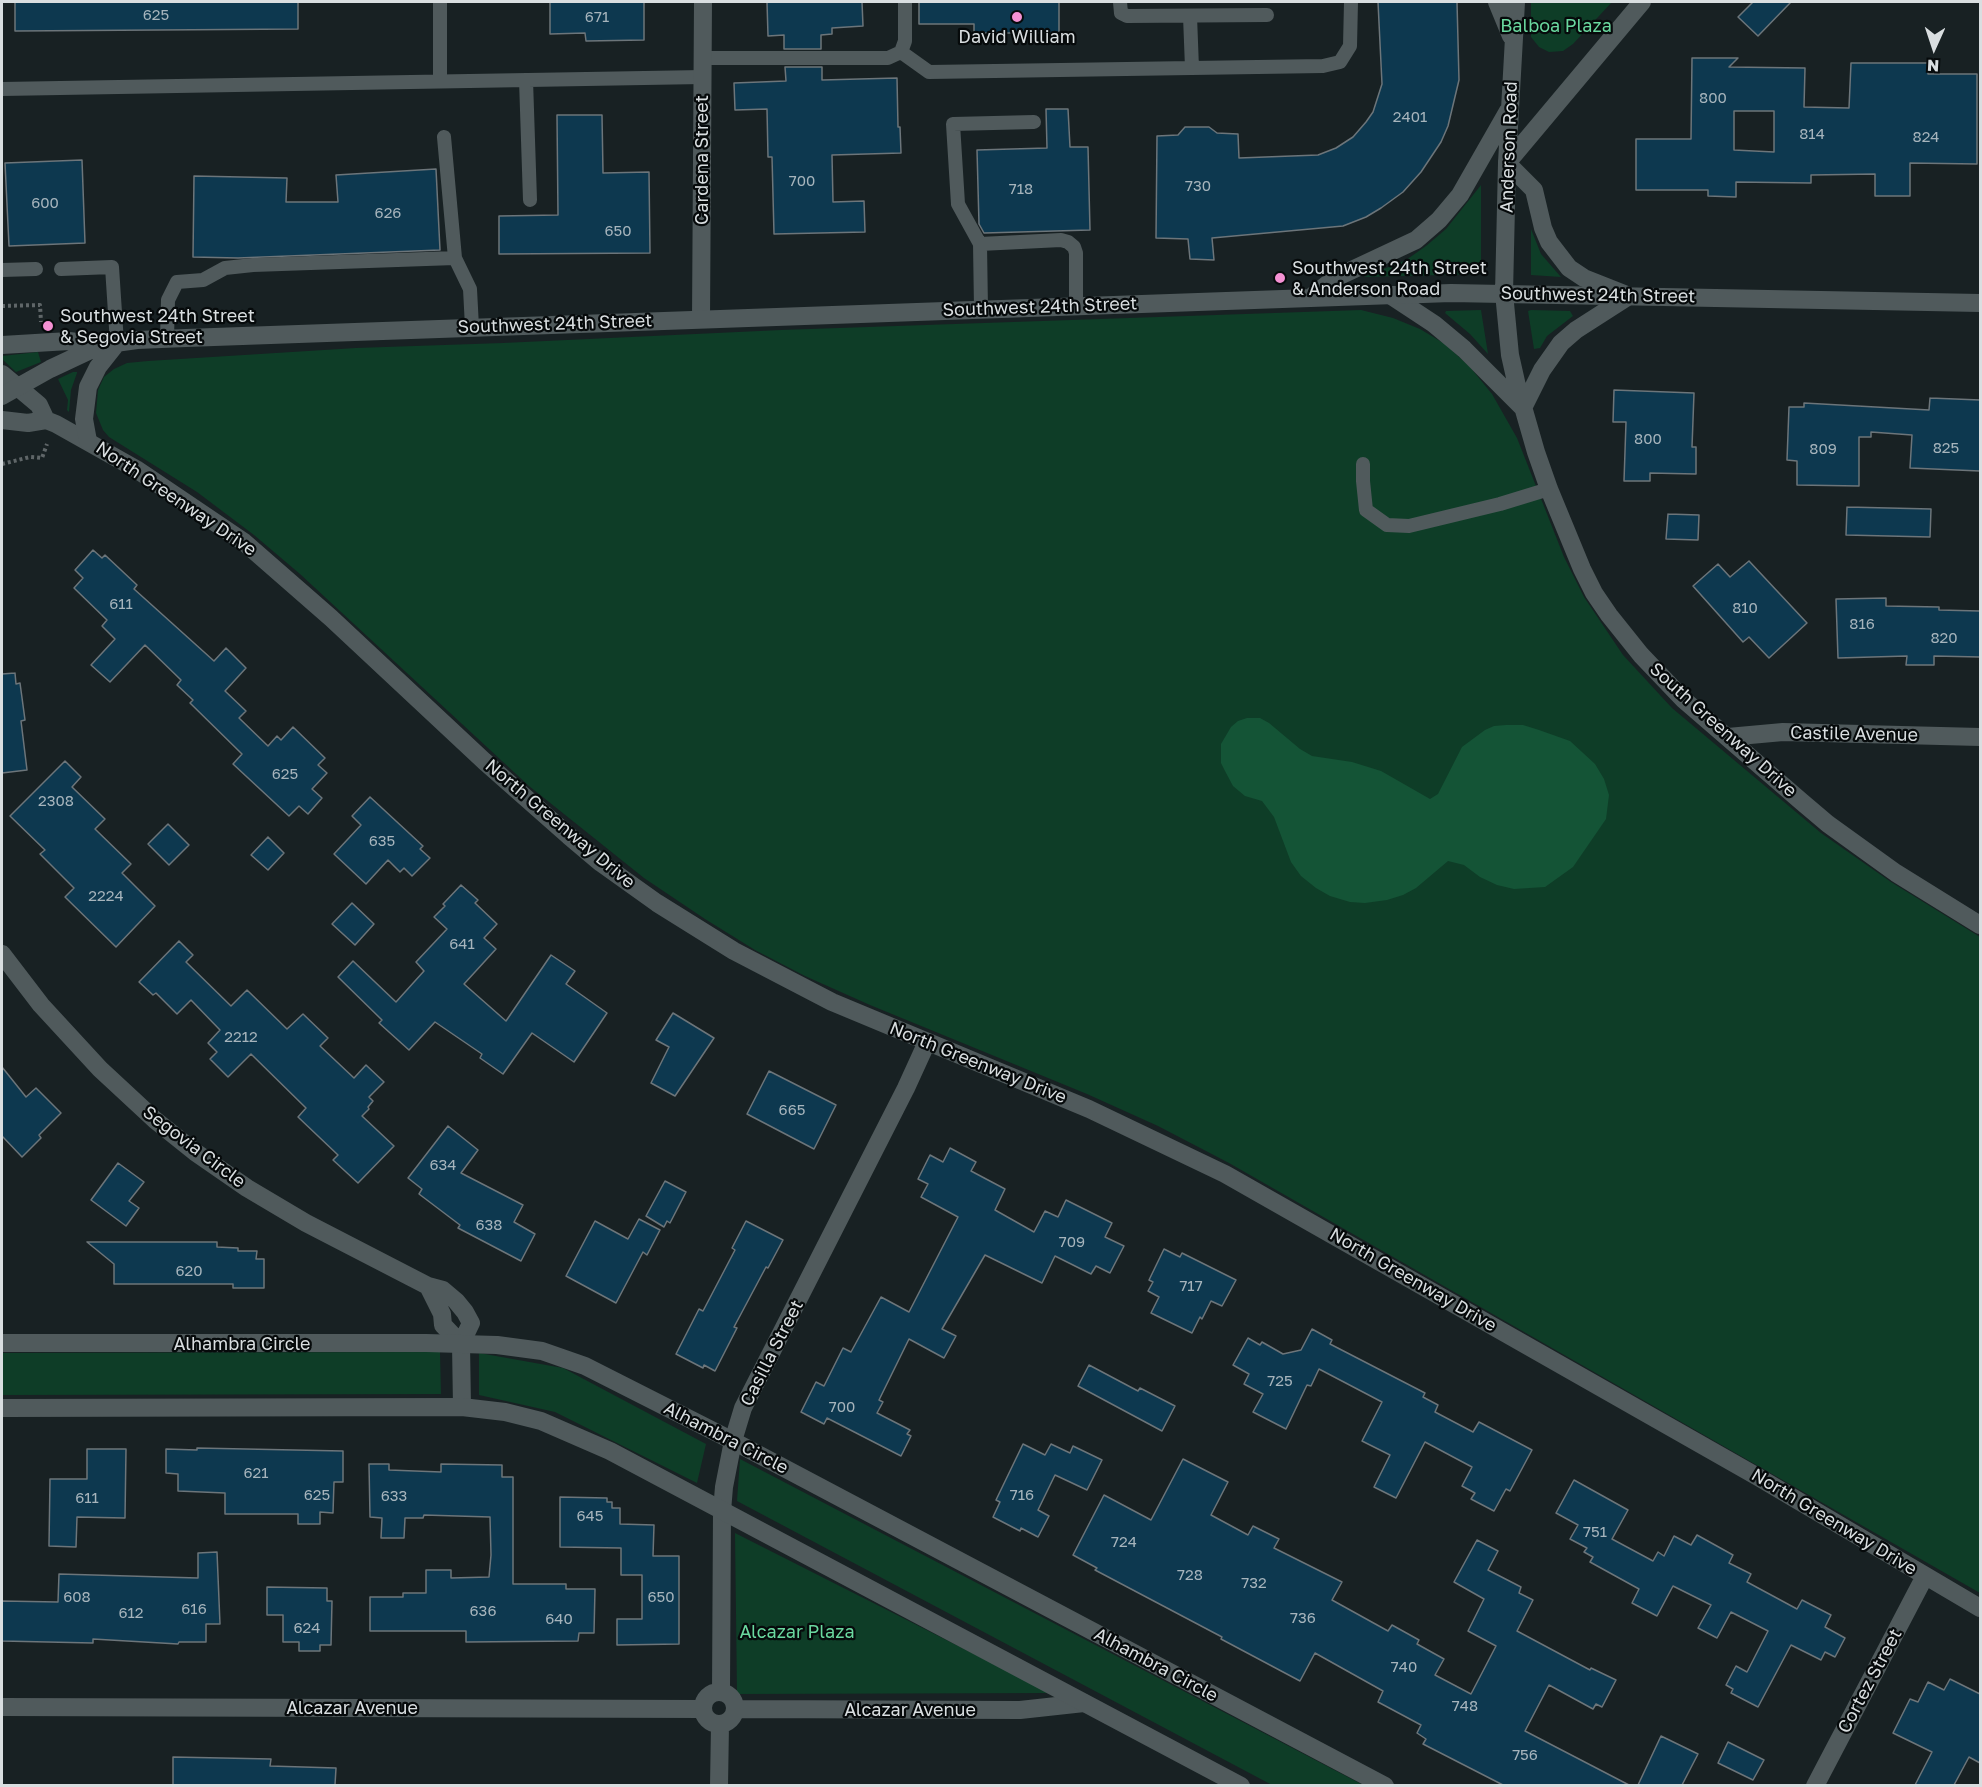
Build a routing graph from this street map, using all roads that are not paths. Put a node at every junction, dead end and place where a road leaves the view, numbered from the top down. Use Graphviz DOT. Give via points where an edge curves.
graph roads {
  1 [pos="440,2"];
  2 [pos="703,2"];
  3 [pos="905,2"];
  4 [pos="1120,2"];
  5 [pos="1351,2"];
  6 [pos="1497,2"];
  7 [pos="1516,2"];
  8 [pos="1642,2"];
  9 [pos="1267,15"];
  10 [pos="1190,16"];
  11 [pos="1513,43"];
  12 [pos="901,52"];
  13 [pos="703,58"];
  14 [pos="1192,68"];
  15 [pos="703,77"];
  16 [pos="526,80"];
  17 [pos="440,81"];
  18 [pos="2,89"];
  19 [pos="1510,107"];
  20 [pos="1034,122"];
  21 [pos="444,137"];
  22 [pos="1507,163"];
  23 [pos="530,200"];
  24 [pos="980,244"];
  25 [pos="455,258"];
  26 [pos="61,268"];
  27 [pos="36,269"];
  28 [pos="2,270"];
  29 [pos="1504,293"];
  30 [pos="1390,295"];
  31 [pos="1629,296"];
  32 [pos="1310,298"];
  33 [pos="1980,303"];
  34 [pos="1076,306"];
  35 [pos="981,309"];
  36 [pos="701,319"];
  37 [pos="472,327"];
  38 [pos="167,339"];
  39 [pos="109,344"];
  40 [pos="2,345"];
  41 [pos="2,374"];
  42 [pos="9,391"];
  43 [pos="1523,408"];
  44 [pos="2,420"];
  45 [pos="48,429"];
  46 [pos="88,441"];
  47 [pos="1363,464"];
  48 [pos="1549,489"];
  49 [pos="1728,737"];
  50 [pos="1980,737"];
  51 [pos="1980,925"];
  52 [pos="2,954"];
  53 [pos="927,1042"];
  54 [pos="2,1343"];
  55 [pos="461,1344"];
  56 [pos="462,1407"];
  57 [pos="2,1408"];
  58 [pos="733,1441"];
  59 [pos="722,1511"];
  60 [pos="1925,1576"];
  61 [pos="1980,1608"];
  62 [pos="721,1691"];
  63 [pos="1084,1703"];
  64 [pos="2,1707"];
  65 [pos="703,1709"];
  66 [pos="736,1709"];
  67 [pos="720,1725"];
  68 [pos="719,1785"];
  69 [pos="1241,1785"];
  70 [pos="1385,1785"];
  71 [pos="1815,1785"];
  1 -- 17 [label="lane"];
  2 -- 13 [label="street, Cardena Street"];
  3 -- 12 [label="lane" via="905,41"];
  4 -- 10 [label="lane" via="1121,13 1127,16"];
  5 -- 14 [label="lane" via="1350,46 1340,62 1323,66"];
  6 -- 11 [label="street"];
  7 -- 11 [label="street, Anderson Road"];
  8 -- 22 [label="street"];
  9 -- 10 [label="lane"];
  10 -- 14 [label="lane"];
  11 -- 19 [label="street, Anderson Road"];
  12 -- 13 [label="lane" via="888,58"];
  12 -- 14 [label="lane" via="929,72"];
  13 -- 15 [label="street, Cardena Street"];
  15 -- 16 [label="lane"];
  15 -- 36 [label="street, Cardena Street"];
  16 -- 17 [label="lane"];
  16 -- 23 [label="lane"];
  17 -- 18 [label="lane"];
  19 -- 22 [label="street, Anderson Road"];
  19 -- 32 [label="street" via="1460,195 1439,220 1416,240 1335,278"];
  20 -- 24 [label="lane" via="953,124 958,204"];
  21 -- 25 [label="lane"];
  22 -- 29 [label="street, Anderson Road"];
  22 -- 31 [label="street" via="1534,190 1549,242 1569,268"];
  24 -- 34 [label="lane" via="1068,242 1076,253"];
  24 -- 35 [label="lane"];
  25 -- 37 [label="lane" via="470,289"];
  25 -- 38 [label="lane" via="225,268 203,280 177,282 168,300"];
  26 -- 39 [label="lane" via="111,267"];
  27 -- 28 [label="lane"];
  29 -- 30 [label="street, Southwest 24th Street"];
  29 -- 31 [label="street, Southwest 24th Street"];
  29 -- 43 [label="street, South Greenway Drive" via="1510,355"];
  30 -- 32 [label="street, Southwest 24th Street"];
  30 -- 43 [label="street" via="1464,348"];
  31 -- 33 [label="street, Southwest 24th Street"];
  31 -- 43 [label="street" via="1561,343"];
  32 -- 34 [label="street, Southwest 24th Street"];
  34 -- 35 [label="street, Southwest 24th Street"];
  35 -- 36 [label="street, Southwest 24th Street"];
  36 -- 37 [label="street, Southwest 24th Street"];
  37 -- 38 [label="street, Southwest 24th Street"];
  38 -- 39 [label="street, Southwest 24th Street"];
  39 -- 40 [label="street, Southwest 24th Street" via="69,341"];
  39 -- 42 [label="street, Southwest 24th Street"];
  39 -- 46 [label="street" via="88,387 84,420"];
  41 -- 42 [label="street, North Greenway Drive"];
  42 -- 45 [label="street, North Greenway Drive" via="39,405"];
  43 -- 48 [label="street, South Greenway Drive"];
  44 -- 45 [label="street, North Greenway Drive"];
  45 -- 46 [label="street, North Greenway Drive"];
  46 -- 53 [label="street, North Greenway Drive" via="186,502 264,558 543,814 627,882 705,933 800,987"];
  47 -- 48 [label="lane" via="1366,510 1386,525 1409,526"];
  48 -- 49 [label="street, South Greenway Drive" via="1582,569 1609,615 1684,700"];
  49 -- 50 [label="street, Castile Avenue" via="1783,732"];
  49 -- 51 [label="street, South Greenway Drive" via="1828,824 1896,873"];
  52 -- 55 [label="street, Segovia Circle" via="41,1005 93,1062 173,1136 276,1206 428,1286 443,1290 456,1301 471,1323"];
  53 -- 58 [label="street, Casilla Street" via="743,1408"];
  53 -- 60 [label="street, North Greenway Drive" via="1089,1109 1225,1174"];
  54 -- 55 [label="street, Alhambra Circle"];
  55 -- 56 [label="street, Segovia Circle"];
  55 -- 58 [label="street, Alhambra Circle" via="521,1347 561,1357"];
  56 -- 57 [label="street"];
  56 -- 59 [label="street" via="522,1415 563,1429"];
  58 -- 59 [label="street, Casilla Street"];
  58 -- 70 [label="street, Alhambra Circle"];
  59 -- 62 [label="street, Casilla Street"];
  59 -- 63 [label="street"];
  60 -- 61 [label="street, North Greenway Drive"];
  60 -- 71 [label="street, Cortez Street"];
  62 -- 65 [label="street" via="708,1696"];
  62 -- 66 [label="street" via="732,1698"];
  63 -- 66 [label="street, Alcazar Avenue" via="1020,1710"];
  63 -- 69 [label="street"];
  64 -- 65 [label="street, Alcazar Avenue"];
  65 -- 67 [label="street" via="708,1720"];
  66 -- 67 [label="street" via="733,1718"];
  67 -- 68 [label="street"];
}
